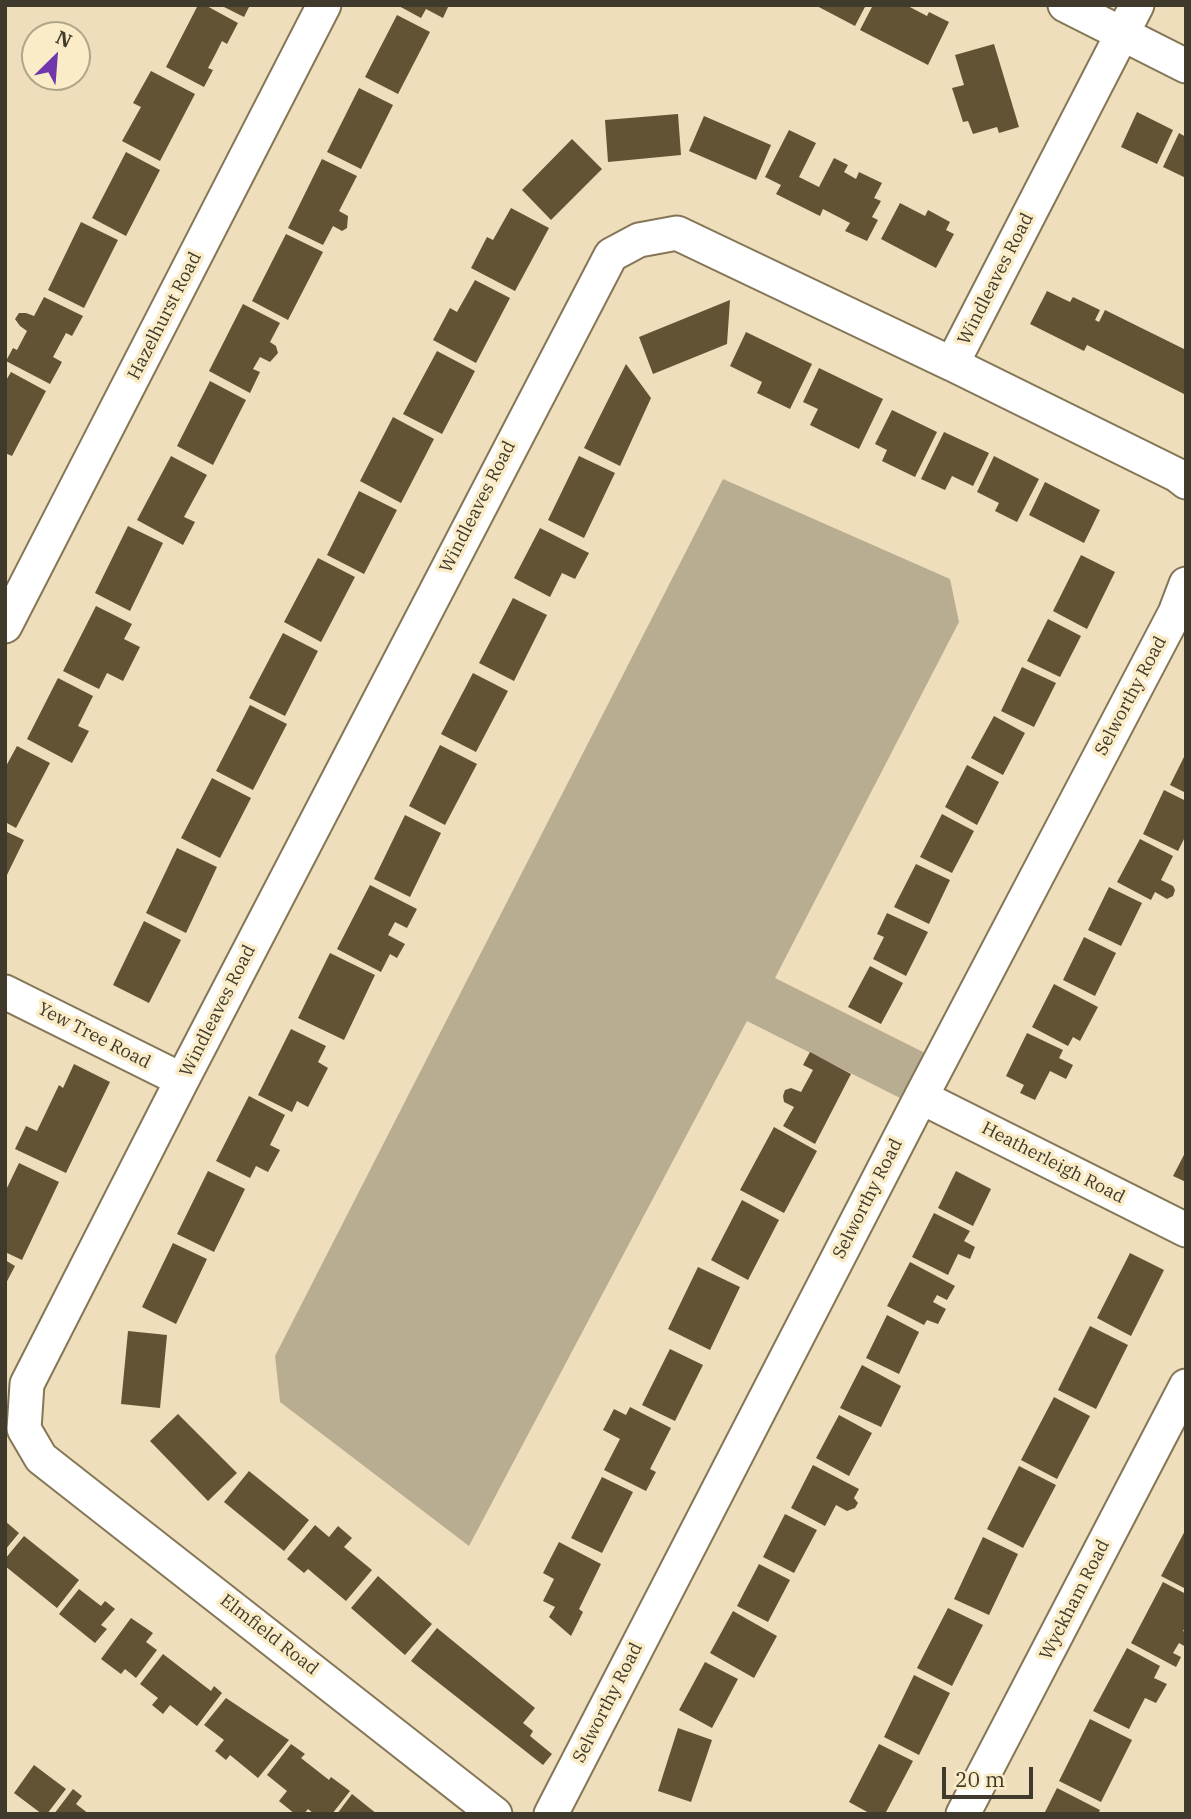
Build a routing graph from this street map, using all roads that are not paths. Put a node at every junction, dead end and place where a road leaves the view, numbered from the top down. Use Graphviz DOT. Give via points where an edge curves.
graph roads {
  1 [pos="324,5"];
  2 [pos="1065,5"];
  3 [pos="1130,19"];
  4 [pos="1186,66"];
  5 [pos="952,364"];
  6 [pos="1186,482"];
  7 [pos="1186,584"];
  8 [pos="5,626"];
  9 [pos="5,992"];
  10 [pos="182,1080"];
  11 [pos="921,1097"];
  12 [pos="1186,1230"];
  13 [pos="1186,1385"];
  14 [pos="41,1458"];
  15 [pos="495,1814"];
  16 [pos="551,1814"];
  17 [pos="963,1814"];
  1 -- 8 [label="street, Hazelhurst Road"];
  2 -- 3 [label="street"];
  3 -- 4 [label="street"];
  3 -- 5 [label="street, Windleaves Road"];
  5 -- 6 [label="street"];
  5 -- 10 [label="street, Windleaves Road" via="677,233 639,240 611,255"];
  7 -- 11 [label="street, Selworthy Road" via="1175,613"];
  9 -- 10 [label="street, Yew Tree Road"];
  10 -- 14 [label="street, Windleaves Road" via="27,1384 24,1429"];
  11 -- 12 [label="street, Heatherleigh Road"];
  11 -- 16 [label="street, Selworthy Road"];
  13 -- 17 [label="street, Wyckham Road"];
  14 -- 15 [label="street, Elmfield Road"];
}
